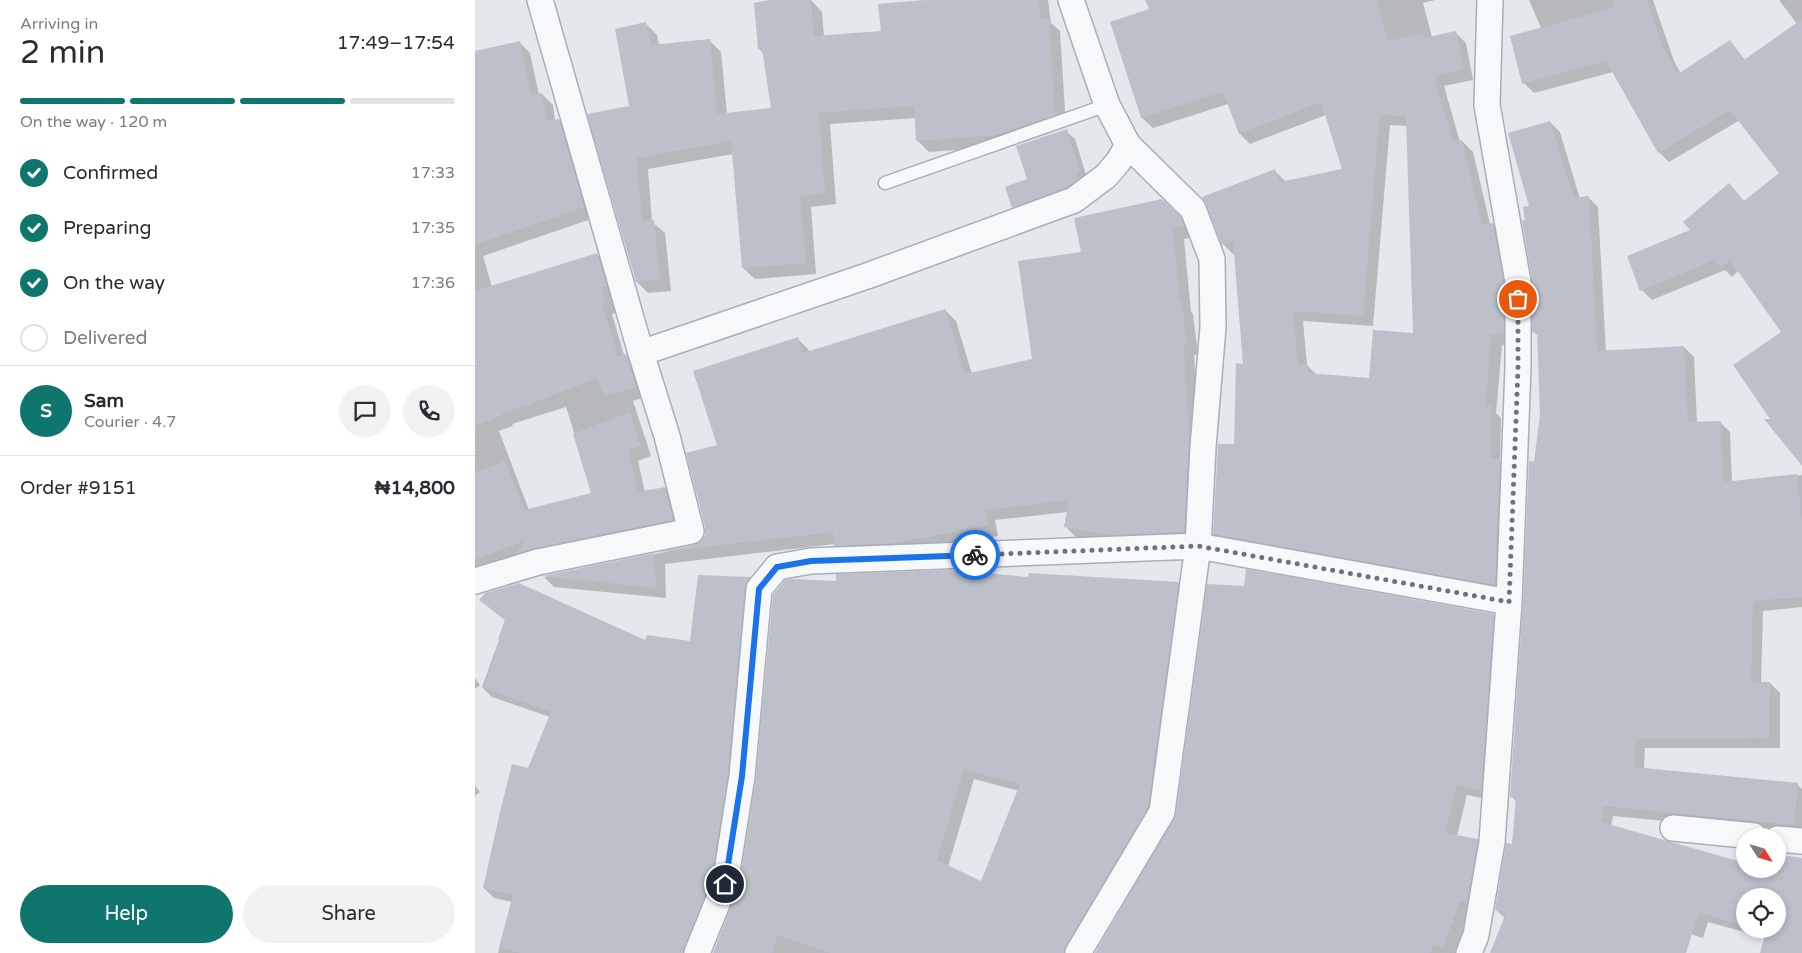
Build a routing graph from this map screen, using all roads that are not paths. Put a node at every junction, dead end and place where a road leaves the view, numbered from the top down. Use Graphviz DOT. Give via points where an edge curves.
graph roads {
  1 [pos="540,0"];
  2 [pos="1071,0"];
  3 [pos="1490,0"];
  4 [pos="1107,104"];
  5 [pos="1128,146"];
  6 [pos="885,183"];
  7 [pos="641,353"];
  8 [pos="1198,546"];
  9 [pos="475,581"];
  10 [pos="1509,602"];
  11 [pos="1673,828"];
  12 [pos="1736,834"];
  13 [pos="1786,840"];
  14 [pos="1802,841"];
  15 [pos="697,953"];
  16 [pos="1078,953"];
  17 [pos="1469,953"];
  1 -- 7 [label="street"];
  2 -- 4 [label="street"];
  3 -- 10 [label="street" via="1487,105 1518,282"];
  4 -- 5 [label="street"];
  4 -- 6 [label="lane"];
  5 -- 7 [label="street" via="1106,176 1074,200 867,276"];
  5 -- 8 [label="street" via="1193,209 1212,259 1213,327"];
  7 -- 9 [label="street" via="667,436 691,532 538,562"];
  8 -- 10 [label="street"];
  8 -- 15 [label="street" via="811,561 777,567 759,589 742,776 725,884"];
  8 -- 16 [label="street" via="1162,812"];
  10 -- 17 [label="street" via="1492,842 1476,935"];
  11 -- 12 [label="street"];
  13 -- 14 [label="street"];
}
